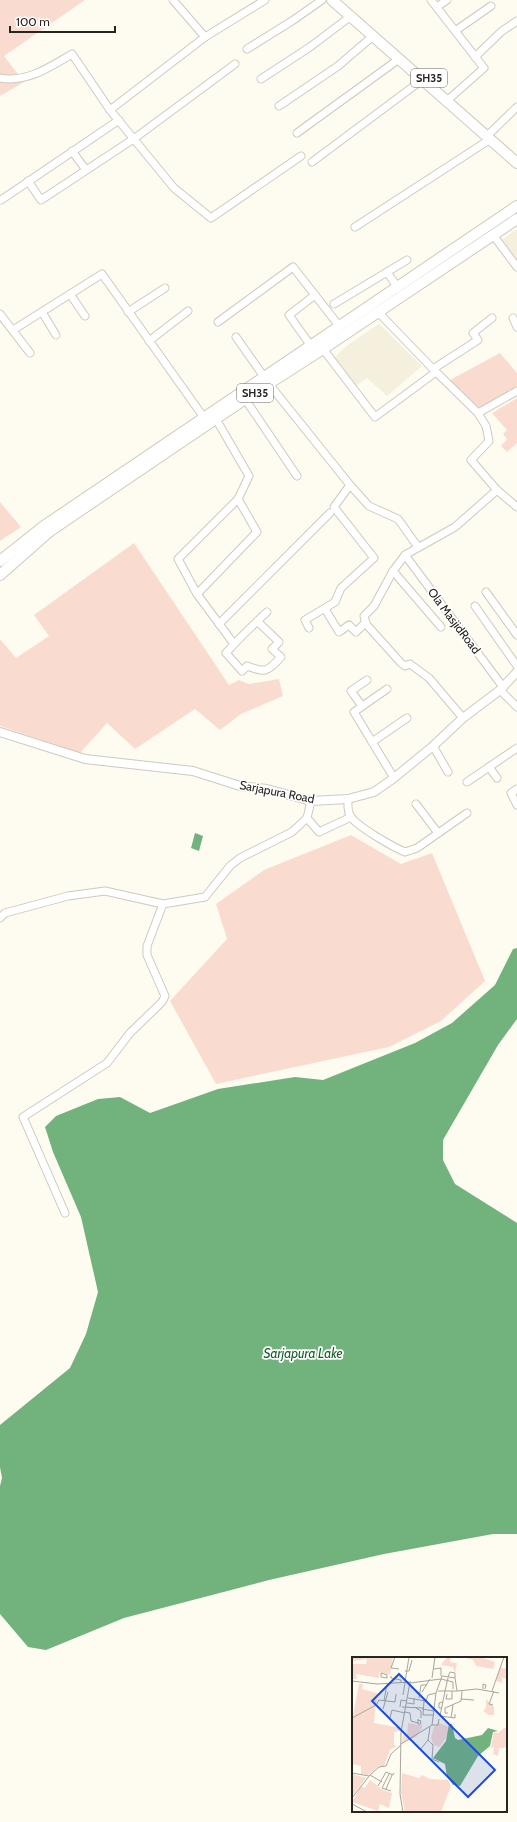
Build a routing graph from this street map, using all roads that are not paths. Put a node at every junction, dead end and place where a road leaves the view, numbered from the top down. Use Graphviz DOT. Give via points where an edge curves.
graph roads {
  1 [pos="174,0"];
  2 [pos="265,0"];
  3 [pos="322,0"];
  4 [pos="332,0"];
  5 [pos="342,0"];
  6 [pos="431,0"];
  7 [pos="446,0"];
  8 [pos="491,6"];
  9 [pos="437,7"];
  10 [pos="351,16"];
  11 [pos="517,21"];
  12 [pos="455,31"];
  13 [pos="373,36"];
  14 [pos="205,37"];
  15 [pos="246,49"];
  16 [pos="393,50"];
  17 [pos="475,57"];
  18 [pos="399,60"];
  19 [pos="235,64"];
  20 [pos="0,78"];
  21 [pos="261,79"];
  22 [pos="422,80"];
  23 [pos="438,90"];
  24 [pos="450,98"];
  25 [pos="279,106"];
  26 [pos="517,107"];
  27 [pos="110,110"];
  28 [pos="119,120"];
  29 [pos="296,134"];
  30 [pos="488,137"];
  31 [pos="135,138"];
  32 [pos="72,151"];
  33 [pos="301,156"];
  34 [pos="517,156"];
  35 [pos="312,162"];
  36 [pos="517,163"];
  37 [pos="86,170"];
  38 [pos="28,181"];
  39 [pos="1,200"];
  40 [pos="517,206"];
  41 [pos="517,220"];
  42 [pos="355,227"];
  43 [pos="493,236"];
  44 [pos="407,260"];
  45 [pos="517,267"];
  46 [pos="387,272"];
  47 [pos="165,288"];
  48 [pos="398,288"];
  49 [pos="70,294"];
  50 [pos="315,295"];
  51 [pos="334,304"];
  52 [pos="188,311"];
  53 [pos="42,312"];
  54 [pos="128,312"];
  55 [pos="378,312"];
  56 [pos="0,314"];
  57 [pos="85,316"];
  58 [pos="361,318"];
  59 [pos="492,318"];
  60 [pos="513,318"];
  61 [pos="218,322"];
  62 [pos="340,327"];
  63 [pos="517,327"];
  64 [pos="13,330"];
  65 [pos="56,335"];
  66 [pos="236,337"];
  67 [pos="149,341"];
  68 [pos="311,346"];
  69 [pos="323,350"];
  70 [pos="30,353"];
  71 [pos="435,370"];
  72 [pos="267,381"];
  73 [pos="517,391"];
  74 [pos="245,399"];
  75 [pos="478,413"];
  76 [pos="209,420"];
  77 [pos="297,476"];
  78 [pos="350,485"];
  79 [pos="497,490"];
  80 [pos="238,499"];
  81 [pos="517,507"];
  82 [pos="330,513"];
  83 [pos="418,547"];
  84 [pos="405,555"];
  85 [pos="0,561"];
  86 [pos="393,571"];
  87 [pos="0,575"];
  88 [pos="486,592"];
  89 [pos="197,594"];
  90 [pos="475,606"];
  91 [pos="325,609"];
  92 [pos="267,612"];
  93 [pos="257,621"];
  94 [pos="366,622"];
  95 [pos="219,624"];
  96 [pos="441,627"];
  97 [pos="309,628"];
  98 [pos="517,635"];
  99 [pos="234,644"];
  100 [pos="517,666"];
  101 [pos="517,672"];
  102 [pos="367,680"];
  103 [pos="387,689"];
  104 [pos="501,689"];
  105 [pos="362,706"];
  106 [pos="517,707"];
  107 [pos="407,718"];
  108 [pos="463,718"];
  109 [pos="0,732"];
  110 [pos="372,742"];
  111 [pos="433,746"];
  112 [pos="517,748"];
  113 [pos="489,767"];
  114 [pos="448,772"];
  115 [pos="394,778"];
  116 [pos="497,778"];
  117 [pos="467,782"];
  118 [pos="517,789"];
  119 [pos="348,798"];
  120 [pos="311,801"];
  121 [pos="416,804"];
  122 [pos="517,805"];
  123 [pos="468,813"];
  124 [pos="351,817"];
  125 [pos="307,818"];
  126 [pos="438,833"];
  127 [pos="163,904"];
  128 [pos="0,918"];
  129 [pos="65,1213"];
  1 -- 14 [label="street"];
  2 -- 14 [label="street"];
  3 -- 15 [label="street"];
  4 -- 10 [label="main road"];
  5 -- 16 [label="main road, SH35"];
  6 -- 9 [label="street"];
  7 -- 9 [label="street"];
  8 -- 12 [label="street"];
  9 -- 12 [label="street"];
  10 -- 13 [label="main road"];
  10 -- 21 [label="street"];
  11 -- 17 [label="street" via="502,31"];
  12 -- 17 [label="street"];
  13 -- 16 [label="main road"];
  13 -- 25 [label="street" via="338,66"];
  14 -- 27 [label="street"];
  16 -- 18 [label="main road"];
  16 -- 23 [label="main road, SH35"];
  17 -- 24 [label="street" via="484,68"];
  18 -- 22 [label="main road"];
  18 -- 29 [label="street"];
  19 -- 31 [label="street"];
  20 -- 27 [label="street" via="21,78 39,73 72,54"];
  22 -- 23 [label="main road"];
  22 -- 35 [label="street"];
  23 -- 24 [label="main road, SH35"];
  23 -- 30 [label="main road"];
  24 -- 30 [label="main road, SH35"];
  26 -- 30 [label="street"];
  27 -- 28 [label="street"];
  28 -- 31 [label="street"];
  28 -- 32 [label="street"];
  30 -- 34 [label="main road, SH35"];
  30 -- 36 [label="main road"];
  30 -- 42 [label="street"];
  31 -- 33 [label="street" via="174,188 211,218"];
  31 -- 37 [label="street"];
  32 -- 37 [label="street"];
  32 -- 38 [label="street"];
  37 -- 38 [label="street" via="41,200"];
  38 -- 39 [label="street"];
  40 -- 48 [label="main road, SH35"];
  41 -- 43 [label="main road, SH35"];
  43 -- 45 [label="street"];
  43 -- 55 [label="main road, SH35"];
  44 -- 46 [label="street"];
  46 -- 48 [label="street"];
  46 -- 51 [label="street"];
  47 -- 54 [label="street"];
  48 -- 58 [label="main road, SH35"];
  49 -- 53 [label="street"];
  49 -- 54 [label="street" via="102,274"];
  49 -- 57 [label="street"];
  50 -- 61 [label="street" via="293,267"];
  50 -- 62 [label="street"];
  50 -- 68 [label="street" via="289,315"];
  52 -- 67 [label="street"];
  53 -- 64 [label="street"];
  53 -- 65 [label="street"];
  54 -- 67 [label="street"];
  55 -- 58 [label="main road, SH35"];
  55 -- 71 [label="street"];
  56 -- 64 [label="street"];
  58 -- 62 [label="main road, SH35"];
  58 -- 69 [label="main road, SH35"];
  59 -- 71 [label="street" via="473,333 478,340"];
  60 -- 63 [label="street"];
  62 -- 68 [label="main road, SH35"];
  64 -- 70 [label="street"];
  66 -- 72 [label="street"];
  67 -- 76 [label="street"];
  68 -- 72 [label="main road, SH35"];
  69 -- 71 [label="street" via="375,417"];
  69 -- 72 [label="main road, SH35"];
  71 -- 75 [label="street"];
  72 -- 74 [label="main road, SH35"];
  72 -- 76 [label="main road, SH35"];
  72 -- 78 [label="street"];
  73 -- 75 [label="street"];
  74 -- 76 [label="main road, SH35"];
  74 -- 77 [label="street"];
  75 -- 79 [label="street" via="486,426 489,440 471,460"];
  76 -- 80 [label="street" via="249,476"];
  76 -- 85 [label="main road, SH35" via="44,526"];
  76 -- 87 [label="main road, SH35" via="50,531"];
  78 -- 83 [label="street" via="369,506 398,519"];
  78 -- 91 [label="street" via="334,506 374,558 340,588 335,602"];
  79 -- 81 [label="street"];
  79 -- 83 [label="street" via="455,527"];
  80 -- 89 [label="street" via="257,532"];
  80 -- 89 [label="street" via="178,559"];
  82 -- 95 [label="street"];
  83 -- 84 [label="street"];
  84 -- 86 [label="street"];
  84 -- 104 [label="street, Ola MasjidRoad"];
  86 -- 94 [label="street" via="374,606 364,616"];
  86 -- 96 [label="street"];
  88 -- 98 [label="street"];
  89 -- 95 [label="street"];
  90 -- 100 [label="street"];
  91 -- 94 [label="street" via="339,632 349,625 356,632"];
  91 -- 97 [label="street" via="305,620"];
  92 -- 93 [label="street"];
  93 -- 99 [label="street"];
  93 -- 99 [label="street" via="279,642 272,649 281,657 269,670 261,672 247,666 242,672 226,653"];
  94 -- 108 [label="street" via="401,663 405,666 410,664 429,678"];
  95 -- 99 [label="street"];
  101 -- 104 [label="street, Sarjapura Road"];
  102 -- 105 [label="street" via="351,691"];
  103 -- 105 [label="street"];
  104 -- 106 [label="street, Ola MasjidRoad"];
  104 -- 108 [label="street, Sarjapura Road"];
  105 -- 110 [label="street" via="354,712"];
  107 -- 110 [label="street"];
  108 -- 111 [label="street, Sarjapura Road"];
  109 -- 120 [label="street, Sarjapura Road" via="85,759 192,771 240,786 267,789"];
  110 -- 115 [label="street"];
  111 -- 114 [label="street"];
  111 -- 115 [label="street, Sarjapura Road"];
  112 -- 113 [label="street"];
  113 -- 116 [label="street"];
  113 -- 117 [label="street"];
  115 -- 119 [label="street, Sarjapura Road" via="374,792"];
  118 -- 122 [label="street" via="511,792"];
  119 -- 120 [label="street, Sarjapura Road"];
  119 -- 124 [label="street"];
  120 -- 125 [label="street"];
  121 -- 126 [label="street"];
  123 -- 126 [label="street"];
  124 -- 125 [label="street" via="319,832"];
  124 -- 126 [label="street" via="393,847 405,852 417,848"];
  125 -- 127 [label="street" via="292,832 240,858 230,866 205,897"];
  127 -- 128 [label="street" via="105,891 68,896 5,913"];
  127 -- 129 [label="street" via="147,946 147,955 165,996 162,1002 130,1033 107,1063 23,1117"];
}
